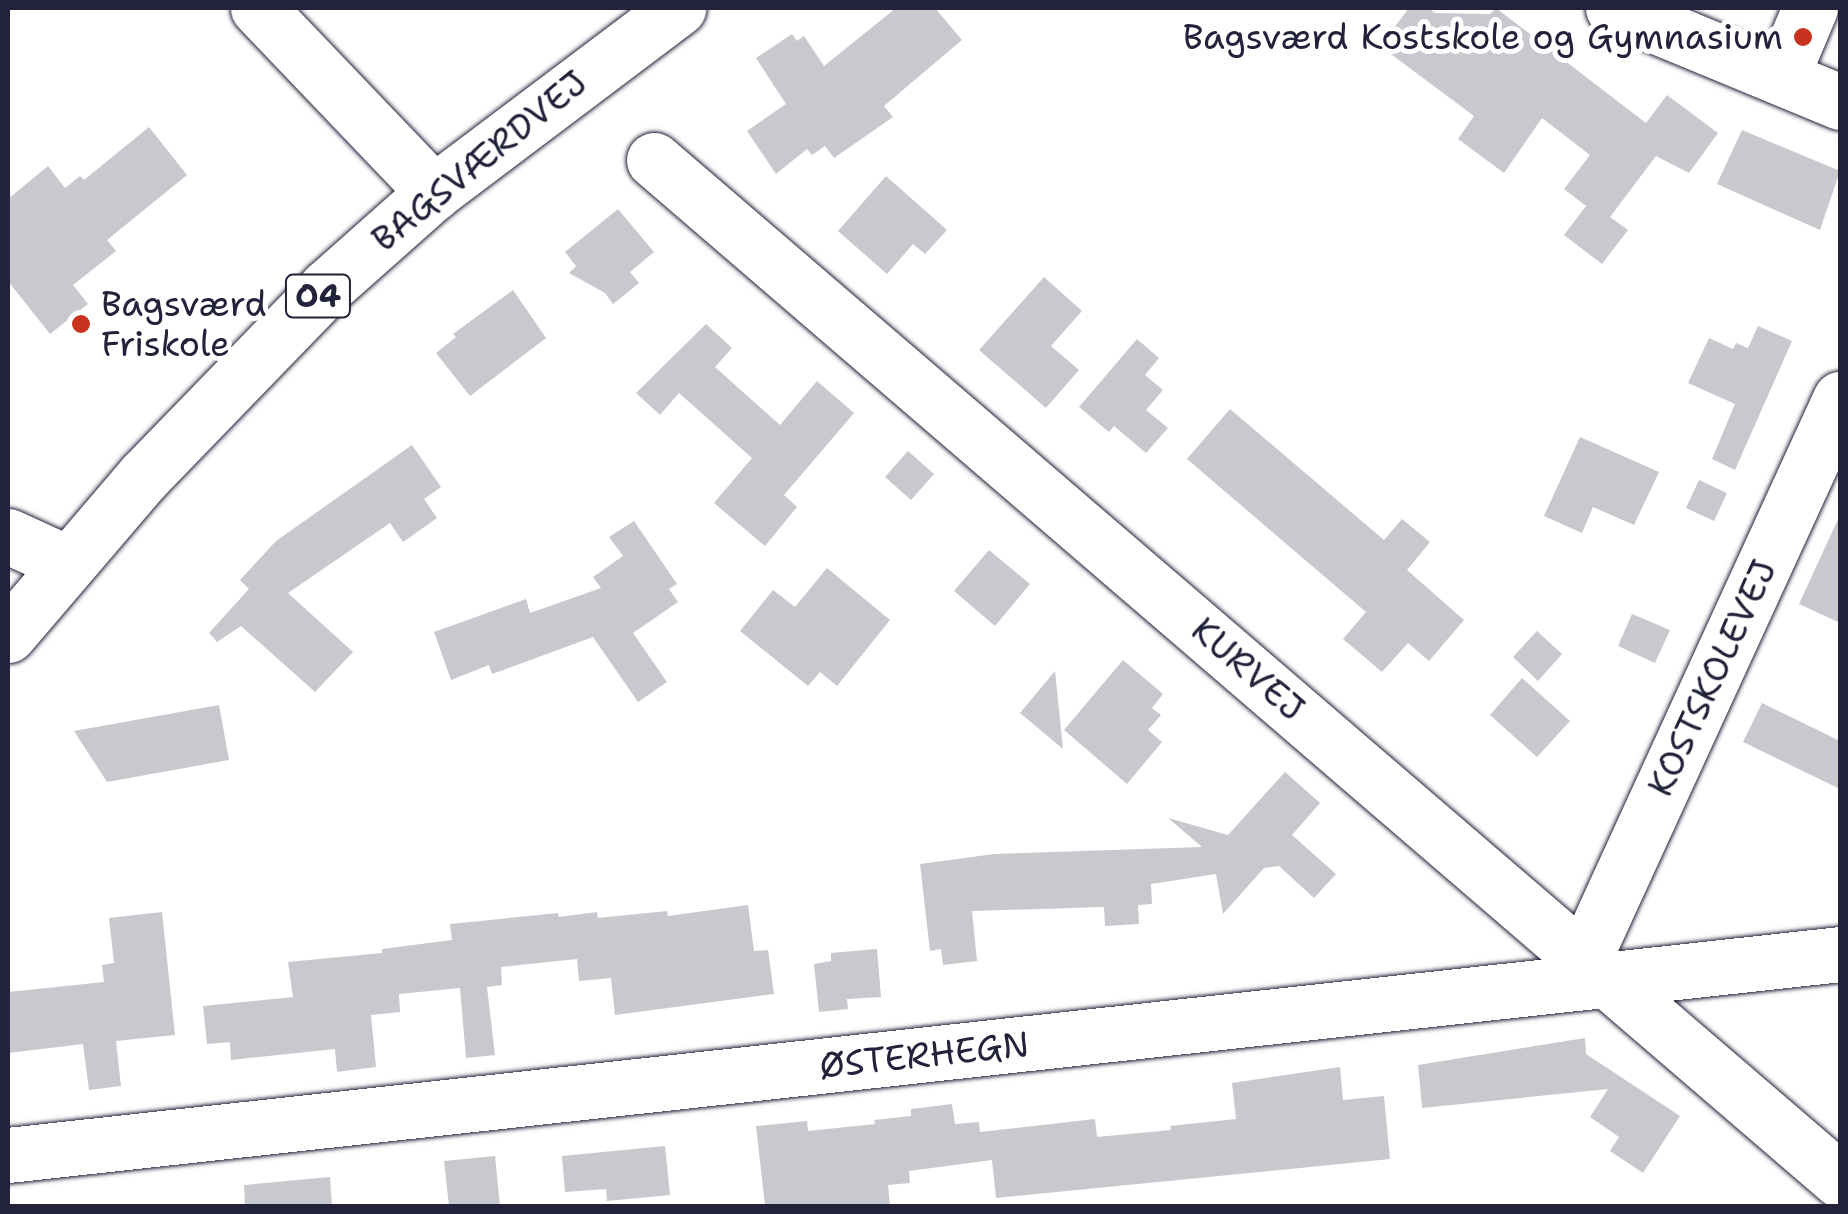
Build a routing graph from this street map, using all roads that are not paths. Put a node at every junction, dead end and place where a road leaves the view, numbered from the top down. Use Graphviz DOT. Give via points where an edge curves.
graph roads {
  1 [pos="258,8"];
  2 [pos="678,8"];
  3 [pos="1612,8"];
  4 [pos="1810,8"];
  5 [pos="1781,77"];
  6 [pos="1840,102"];
  7 [pos="654,160"];
  8 [pos="434,192"];
  9 [pos="1840,398"];
  10 [pos="8,536"];
  11 [pos="67,563"];
  12 [pos="8,635"];
  13 [pos="1840,954"];
  14 [pos="1596,969"];
  15 [pos="8,1155"];
  16 [pos="1840,1180"];
  1 -- 8 [label="street"];
  2 -- 8 [label="street, BAGSVÆRDVEJ / O4"];
  3 -- 5 [label="street"];
  4 -- 5 [label="street"];
  5 -- 6 [label="street"];
  7 -- 14 [label="street, KURVEJ"];
  8 -- 11 [label="street, BAGSVÆRDVEJ / O4" via="265,347"];
  9 -- 14 [label="street, KOSTSKOLEVEJ"];
  10 -- 11 [label="street"];
  11 -- 12 [label="street, BAGSVÆRDVEJ / O4"];
  13 -- 14 [label="street, ØSTERHEGN"];
  14 -- 15 [label="street, ØSTERHEGN"];
  14 -- 16 [label="street, KURVEJ"];
}
